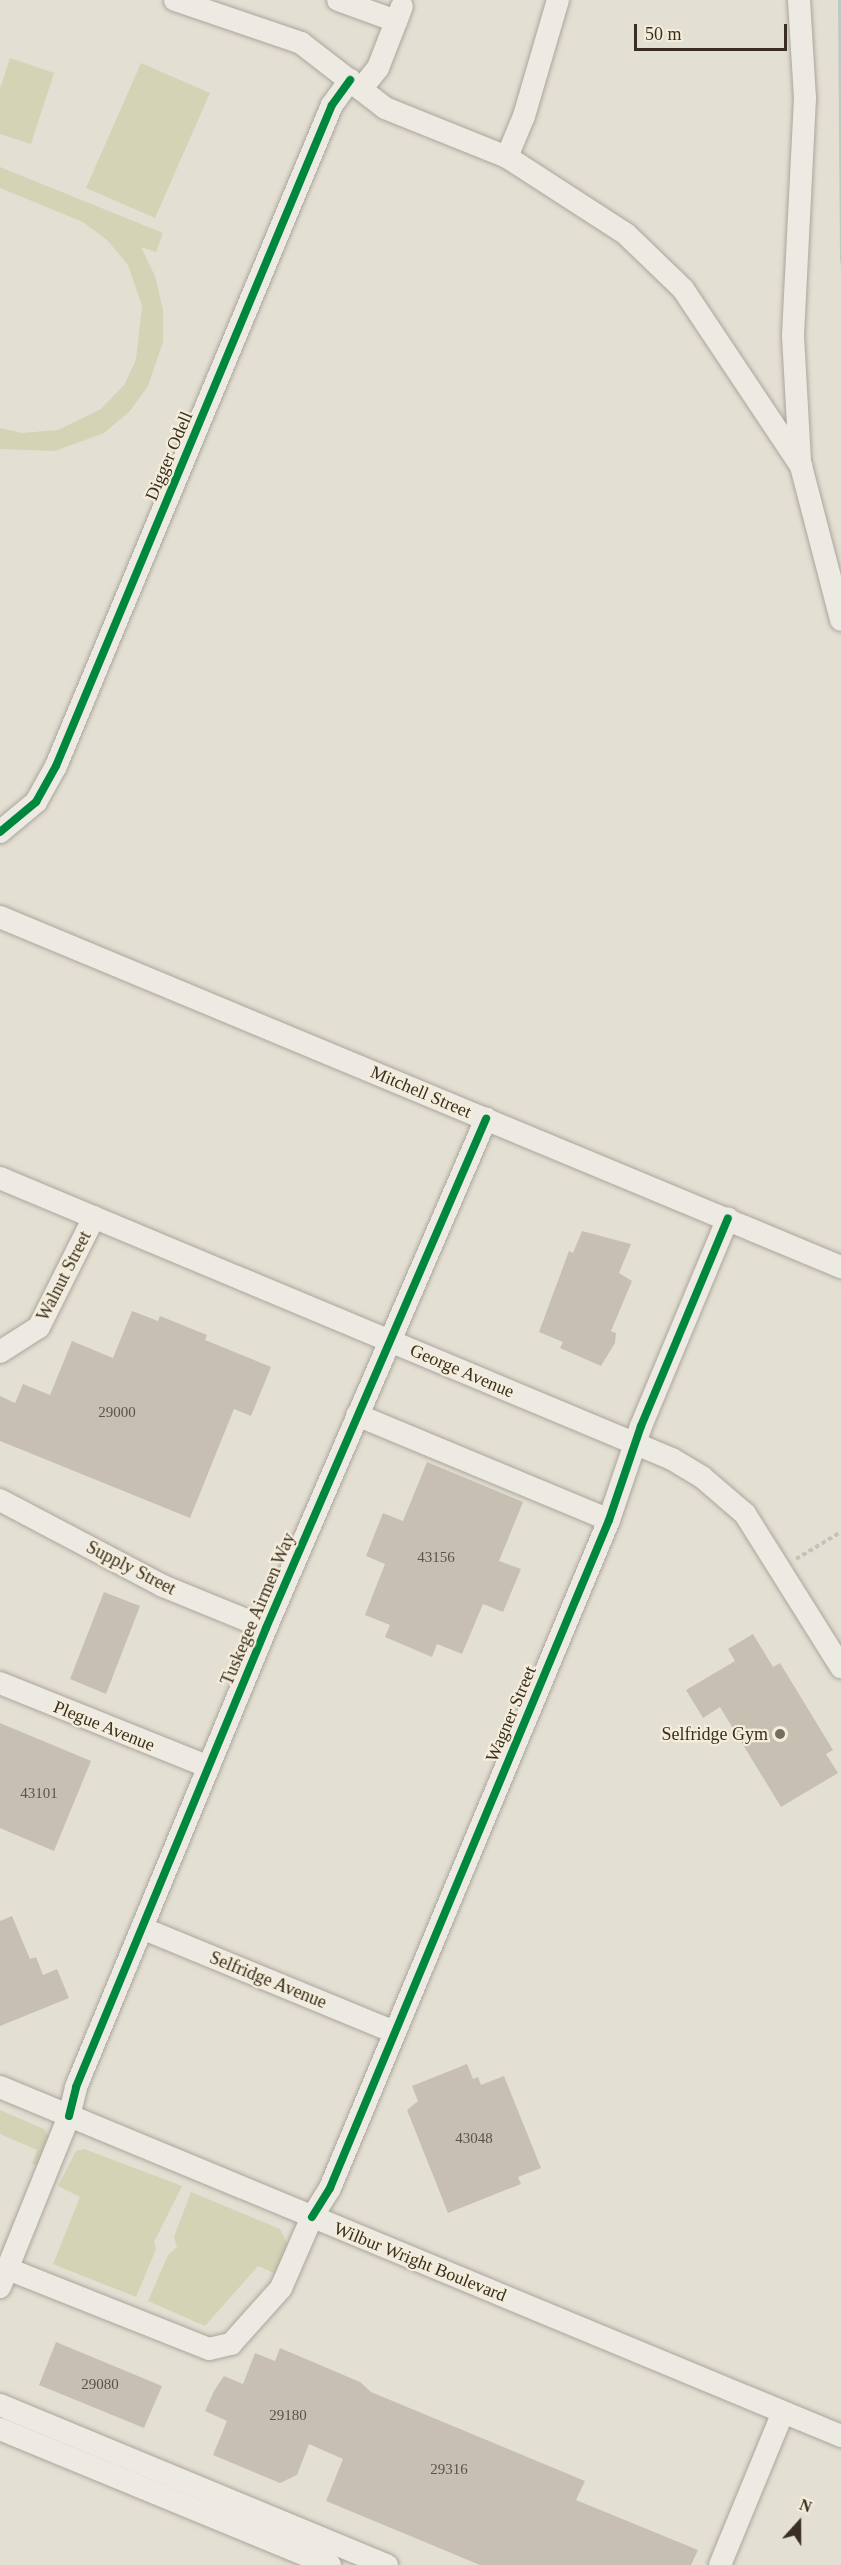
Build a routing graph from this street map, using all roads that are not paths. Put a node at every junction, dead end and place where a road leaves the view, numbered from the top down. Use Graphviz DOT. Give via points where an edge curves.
graph roads {
  1 [pos="175,0"];
  2 [pos="338,0"];
  3 [pos="558,0"];
  4 [pos="799,0"];
  5 [pos="356,85"];
  6 [pos="507,157"];
  7 [pos="801,466"];
  8 [pos="841,620"];
  9 [pos="0,832"];
  10 [pos="0,917"];
  11 [pos="486,1119"];
  12 [pos="0,1178"];
  13 [pos="94,1217"];
  14 [pos="728,1218"];
  15 [pos="841,1267"];
  16 [pos="390,1341"];
  17 [pos="0,1352"];
  18 [pos="357,1415"];
  19 [pos="637,1444"];
  20 [pos="0,1500"];
  21 [pos="609,1520"];
  22 [pos="266,1628"];
  23 [pos="841,1667"];
  24 [pos="0,1683"];
  25 [pos="209,1767"];
  26 [pos="142,1928"];
  27 [pos="394,2032"];
  28 [pos="0,2087"];
  29 [pos="69,2116"];
  30 [pos="312,2217"];
  31 [pos="4,2278"];
  32 [pos="0,2405"];
  33 [pos="783,2412"];
  34 [pos="0,2429"];
  35 [pos="841,2436"];
  36 [pos="330,2565"];
  37 [pos="387,2565"];
  38 [pos="720,2565"];
  1 -- 5 [label="street" via="285,35"];
  2 -- 5 [label="street, Digger Odell" via="399,14 378,68"];
  3 -- 6 [label="street" via="524,116"];
  4 -- 7 [label="street" via="805,98 793,336"];
  5 -- 6 [label="street" via="385,108"];
  5 -- 9 [label="street, Digger Odell" via="332,105 57,766 36,801"];
  6 -- 7 [label="street" via="626,234 683,289"];
  7 -- 8 [label="street"];
  10 -- 11 [label="street, Mitchell Street"];
  11 -- 14 [label="street, Mitchell Street"];
  11 -- 16 [label="street, Tuskegee Airmen Way"];
  12 -- 13 [label="street, George Avenue"];
  13 -- 16 [label="street, George Avenue"];
  13 -- 17 [label="street, Walnut Street" via="39,1327"];
  14 -- 15 [label="street, Mitchell Street"];
  14 -- 19 [label="street, Wagner Street"];
  16 -- 18 [label="street, Tuskegee Airmen Way"];
  16 -- 19 [label="street, George Avenue"];
  18 -- 21 [label="street"];
  18 -- 22 [label="street, Tuskegee Airmen Way"];
  19 -- 21 [label="street, Wagner Street"];
  19 -- 23 [label="street, George Avenue" via="702,1477 746,1514"];
  20 -- 22 [label="street, Supply Street" via="163,1586"];
  21 -- 27 [label="street, Wagner Street"];
  22 -- 25 [label="street, Tuskegee Airmen Way"];
  24 -- 25 [label="street, Plegue Avenue"];
  25 -- 26 [label="street, Tuskegee Airmen Way"];
  26 -- 27 [label="street, Selfridge Avenue"];
  26 -- 29 [label="street, Tuskegee Airmen Way" via="76,2087"];
  27 -- 30 [label="street, Wagner Street" via="330,2188"];
  28 -- 29 [label="street, Wilbur Wright Boulevard"];
  29 -- 30 [label="street, Wilbur Wright Boulevard"];
  29 -- 31 [label="street, Tuskegee Airmen Way"];
  30 -- 31 [label="street, Wagner Street" via="281,2288 231,2344 209,2349"];
  30 -- 33 [label="street, Wilbur Wright Boulevard"];
  32 -- 37 [label="street"];
  33 -- 35 [label="street, Wilbur Wright Boulevard"];
  33 -- 38 [label="street"];
  34 -- 36 [label="street"];
}
